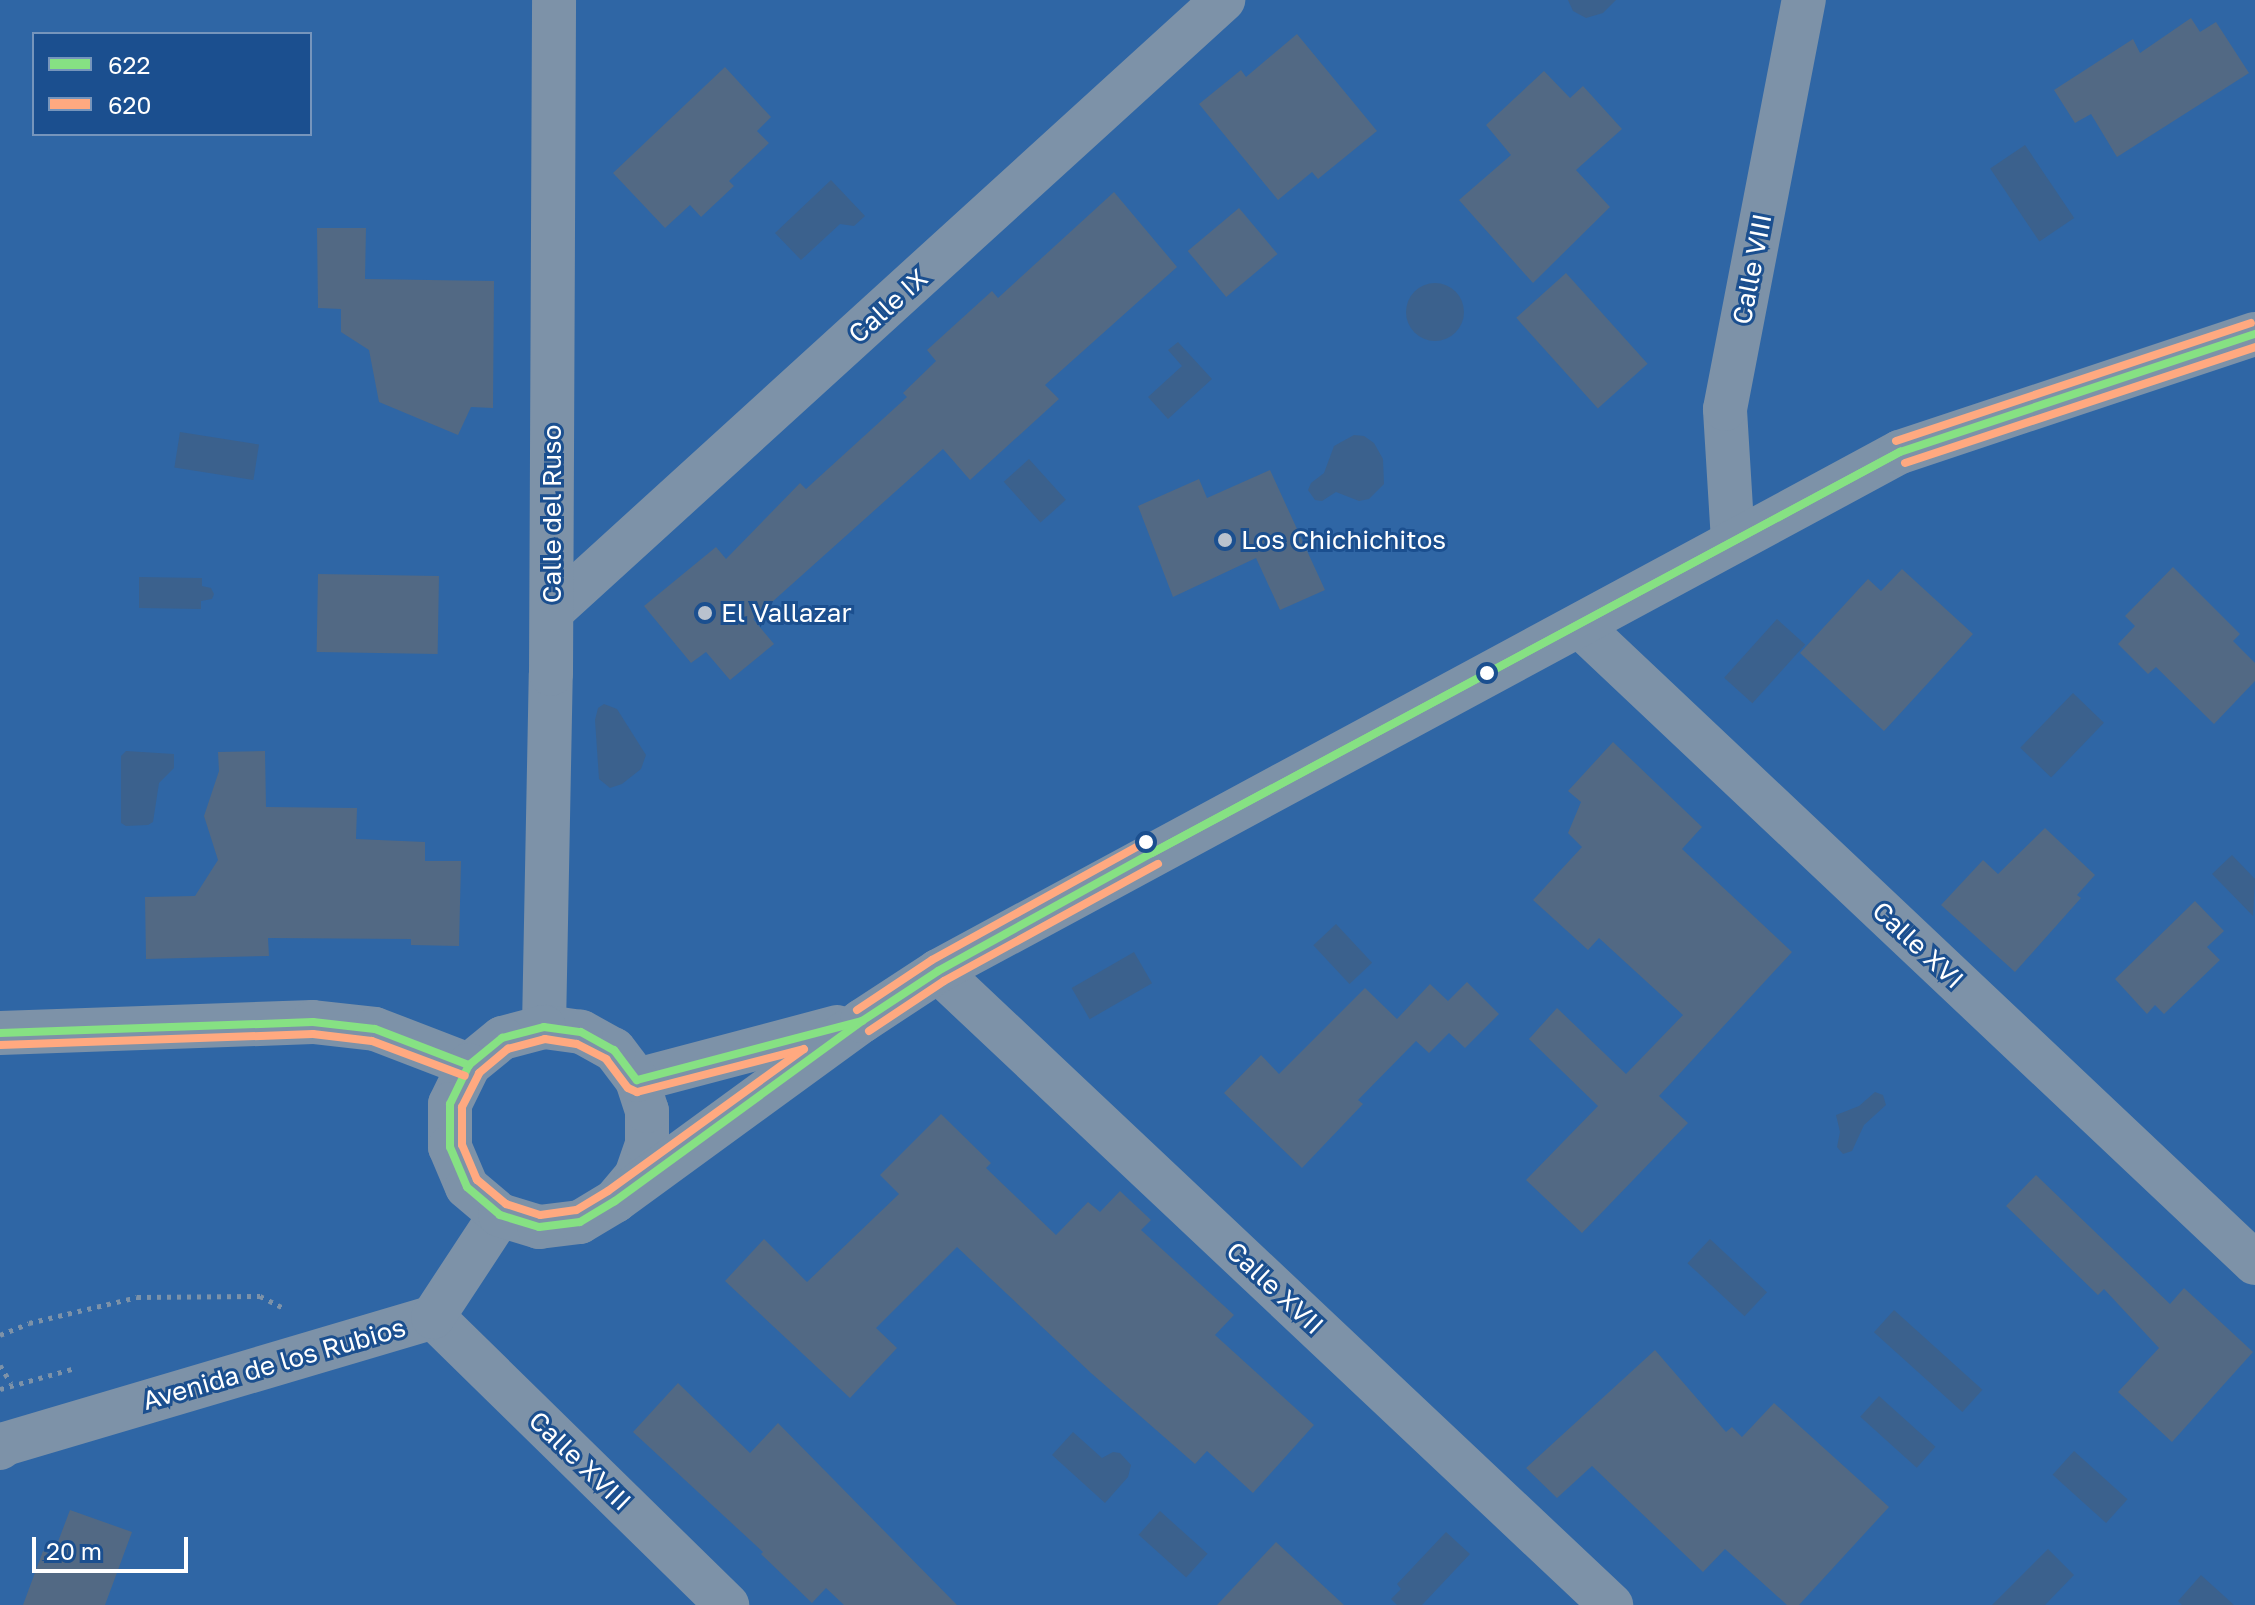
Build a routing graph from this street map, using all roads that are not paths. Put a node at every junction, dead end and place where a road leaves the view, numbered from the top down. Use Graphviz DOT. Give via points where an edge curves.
graph roads {
  1 [pos="554,0"];
  2 [pos="1223,0"];
  3 [pos="1804,0"];
  4 [pos="2255,334"];
  5 [pos="1733,541"];
  6 [pos="552,611"];
  7 [pos="1580,626"];
  8 [pos="938,971"];
  9 [pos="862,1021"];
  10 [pos="544,1027"];
  11 [pos="0,1033"];
  12 [pos="469,1065"];
  13 [pos="637,1080"];
  14 [pos="615,1201"];
  15 [pos="500,1215"];
  16 [pos="2255,1263"];
  17 [pos="433,1317"];
  18 [pos="0,1448"];
  19 [pos="727,1605"];
  20 [pos="1611,1605"];
  1 -- 6 [label="street, Calle del Ruso"];
  2 -- 6 [label="street, Calle IX"];
  3 -- 5 [label="street, Calle VIII" via="1725,409"];
  4 -- 5 [label="street" via="1900,452"];
  5 -- 7 [label="street"];
  6 -- 10 [label="street, Calle del Ruso"];
  7 -- 8 [label="street"];
  7 -- 16 [label="street, Calle XVI"];
  8 -- 9 [label="street"];
  8 -- 20 [label="street, Calle XVII"];
  9 -- 13 [label="street"];
  9 -- 14 [label="street"];
  10 -- 12 [label="street" via="502,1038"];
  10 -- 13 [label="street" via="581,1032 614,1050"];
  11 -- 12 [label="street" via="313,1022 375,1029"];
  12 -- 15 [label="street" via="450,1104 450,1147 467,1187"];
  13 -- 14 [label="street" via="647,1111 647,1144 636,1176"];
  14 -- 15 [label="street" via="580,1222 539,1227"];
  15 -- 17 [label="street, Avenida de los Rubios"];
  17 -- 18 [label="street, Avenida de los Rubios"];
  17 -- 19 [label="street, Calle XVIII"];
}
